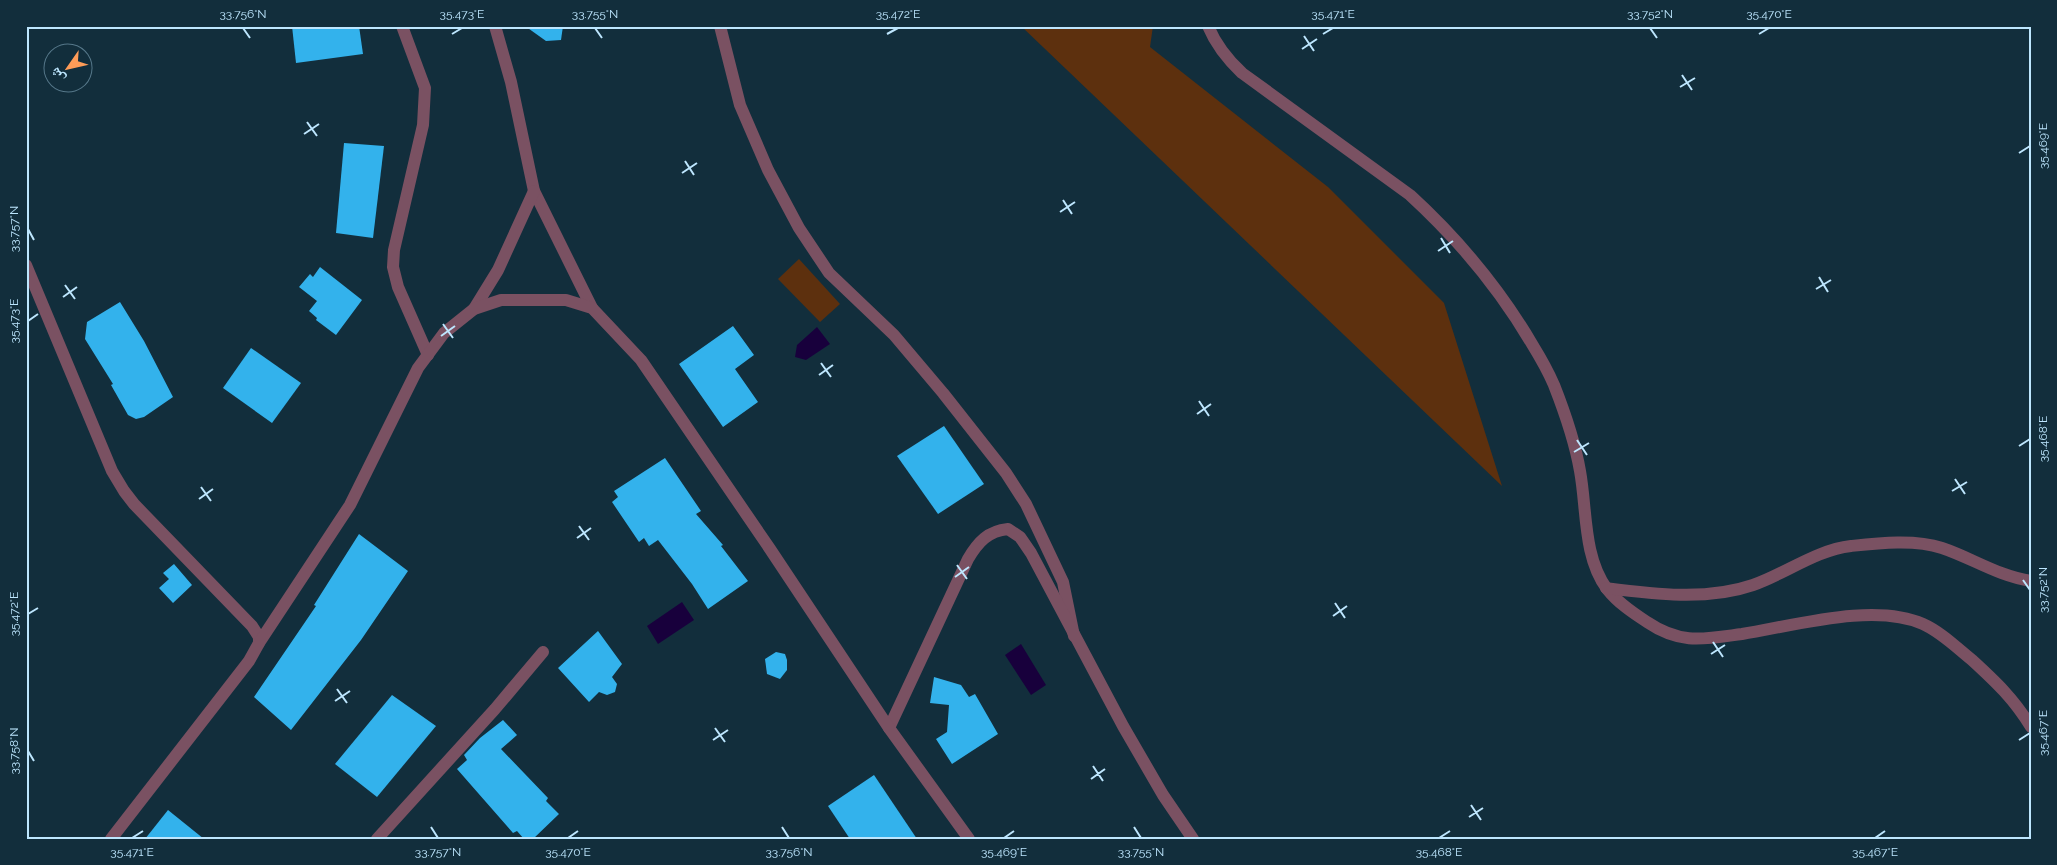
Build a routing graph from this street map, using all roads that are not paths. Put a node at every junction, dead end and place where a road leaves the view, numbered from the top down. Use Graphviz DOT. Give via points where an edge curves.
graph roads {
  1 [pos="402,26"];
  2 [pos="495,26"];
  3 [pos="720,26"];
  4 [pos="1208,26"];
  5 [pos="534,191"];
  6 [pos="26,265"];
  7 [pos="474,308"];
  8 [pos="592,308"];
  9 [pos="428,355"];
  10 [pos="2031,581"];
  11 [pos="1606,588"];
  12 [pos="1074,636"];
  13 [pos="259,643"];
  14 [pos="543,652"];
  15 [pos="2031,727"];
  16 [pos="889,728"];
  17 [pos="110,839"];
  18 [pos="376,839"];
  19 [pos="969,839"];
  20 [pos="1193,839"];
  1 -- 9 [label="street" via="425,88 423,124 394,250 393,267 398,287"];
  2 -- 5 [label="street" via="511,82"];
  3 -- 12 [label="street" via="740,104 768,170 799,228 829,273 894,335 1006,473 1026,504 1063,582"];
  4 -- 11 [label="street" via="1227,59 1242,73 1410,195 1440,223 1489,280 1526,333 1554,383 1578,460 1592,555"];
  5 -- 7 [label="street" via="498,270"];
  5 -- 8 [label="street"];
  6 -- 13 [label="street" via="104,453 124,491 161,534 252,626"];
  7 -- 8 [label="street" via="501,300 532,299 566,300"];
  7 -- 9 [label="street" via="444,333"];
  8 -- 16 [label="street" via="641,360"];
  9 -- 13 [label="street" via="418,368 350,505"];
  10 -- 11 [label="street" via="1995,572 1941,548 1900,543 1838,548 1763,582 1725,592 1651,593"];
  11 -- 15 [label="street" via="1654,627 1694,640 1869,614 1909,618 1941,635 2006,691"];
  12 -- 16 [label="street" via="1020,537 1008,529 991,533 968,559"];
  12 -- 20 [label="street" via="1127,734"];
  13 -- 17 [label="street" via="249,661"];
  14 -- 18 [label="street"];
  16 -- 19 [label="street"];
}
